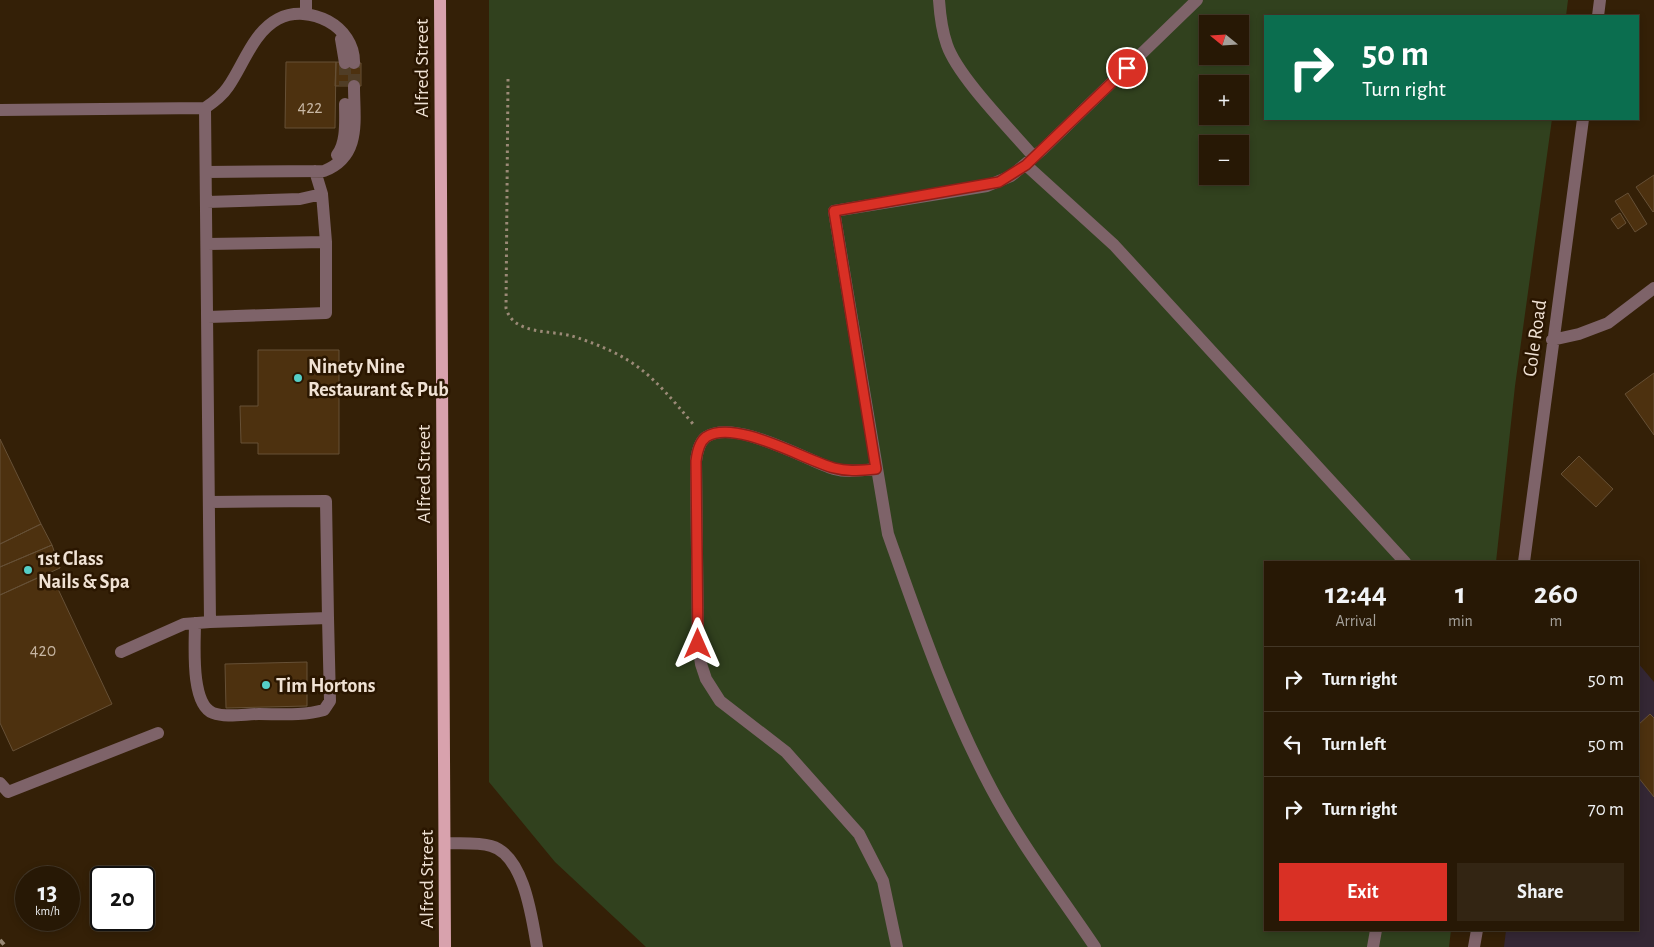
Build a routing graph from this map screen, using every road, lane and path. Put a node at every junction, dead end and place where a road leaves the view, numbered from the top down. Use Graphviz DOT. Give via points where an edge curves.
graph roads {
  1 [pos="306,0"];
  2 [pos="440,0"];
  3 [pos="939,0"];
  4 [pos="1197,0"];
  5 [pos="1600,0"];
  6 [pos="306,14"];
  7 [pos="1598,15"];
  8 [pos="350,63"];
  9 [pos="508,79"];
  10 [pos="350,86"];
  11 [pos="205,108"];
  12 [pos="0,110"];
  13 [pos="1583,120"];
  14 [pos="1030,161"];
  15 [pos="320,171"];
  16 [pos="206,172"];
  17 [pos="322,194"];
  18 [pos="207,202"];
  19 [pos="326,242"];
  20 [pos="207,244"];
  21 [pos="1654,288"];
  22 [pos="208,316"];
  23 [pos="1552,340"];
  24 [pos="705,438"];
  25 [pos="876,469"];
  26 [pos="210,502"];
  27 [pos="1404,561"];
  28 [pos="1524,561"];
  29 [pos="328,618"];
  30 [pos="210,622"];
  31 [pos="195,623"];
  32 [pos="121,652"];
  33 [pos="158,733"];
  34 [pos="0,783"];
  35 [pos="444,843"];
  36 [pos="1376,931"];
  37 [pos="1476,931"];
  38 [pos="445,947"];
  39 [pos="537,947"];
  40 [pos="896,947"];
  41 [pos="1095,947"];
  42 [pos="1373,947"];
  43 [pos="1474,947"];
  1 -- 6 [label="street"];
  2 -- 35 [label="main road, Alfred Street"];
  3 -- 14 [label="street" via="949,52"];
  4 -- 14 [label="street"];
  5 -- 7 [label="street"];
  6 -- 8 [label="street" via="322,17 336,27 351,45"];
  6 -- 11 [label="street" via="277,19 265,30 252,45 227,88"];
  9 -- 24 [label="path" via="506,308 509,318 522,326 568,335 624,356 660,384"];
  10 -- 15 [label="street" via="341,150"];
  11 -- 12 [label="street"];
  11 -- 16 [label="street"];
  13 -- 23 [label="street, Cole Road"];
  14 -- 25 [label="street" via="1005,179 987,186 834,211"];
  14 -- 27 [label="street" via="1114,245"];
  15 -- 16 [label="street"];
  15 -- 17 [label="street"];
  16 -- 18 [label="street"];
  17 -- 18 [label="street" via="300,199"];
  17 -- 19 [label="street"];
  18 -- 20 [label="street"];
  19 -- 20 [label="street"];
  19 -- 22 [label="street" via="326,313"];
  20 -- 22 [label="street"];
  21 -- 23 [label="street" via="1608,323"];
  22 -- 26 [label="street"];
  23 -- 28 [label="street, Cole Road"];
  24 -- 25 [label="street" via="721,432 756,438 834,468 853,471"];
  24 -- 40 [label="street" via="696,461 698,644 701,664 720,701 790,756 859,834 882,881"];
  25 -- 41 [label="street" via="888,534 952,706 1004,810"];
  26 -- 29 [label="street" via="326,501"];
  26 -- 30 [label="street"];
  29 -- 30 [label="street"];
  29 -- 31 [label="street" via="330,701 324,710 310,713 212,712 202,702 197,683"];
  30 -- 31 [label="street"];
  31 -- 32 [label="street" via="184,624"];
  33 -- 34 [label="street" via="8,792"];
  35 -- 38 [label="main road, Alfred Street"];
  35 -- 39 [label="street" via="490,846 501,851 511,862 530,906"];
  36 -- 42 [label="street"];
  37 -- 43 [label="street"];
}
